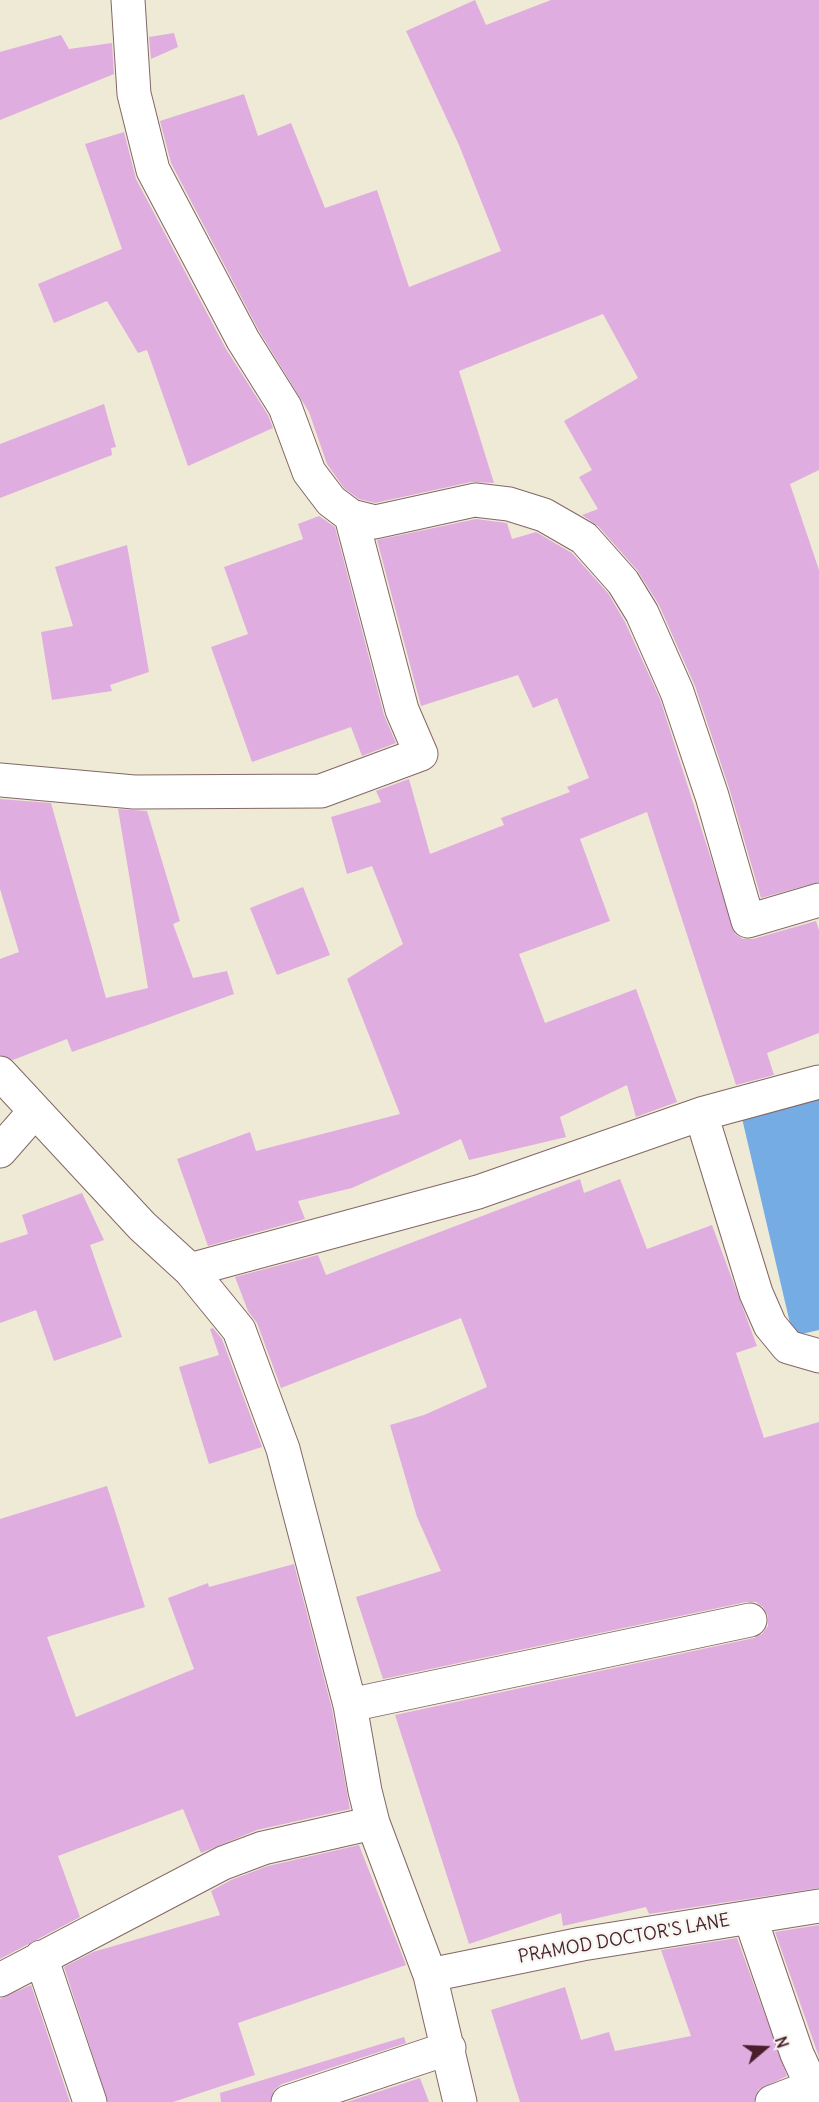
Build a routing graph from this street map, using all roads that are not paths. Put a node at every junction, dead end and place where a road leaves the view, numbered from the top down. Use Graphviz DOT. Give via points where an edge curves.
graph roads {
  1 [pos="128,0"];
  2 [pos="351,516"];
  3 [pos="0,780"];
  4 [pos="819,900"];
  5 [pos="0,1073"];
  6 [pos="819,1082"];
  7 [pos="34,1111"];
  8 [pos="702,1114"];
  9 [pos="0,1152"];
  10 [pos="190,1270"];
  11 [pos="819,1356"];
  12 [pos="750,1620"];
  13 [pos="350,1705"];
  14 [pos="373,1823"];
  15 [pos="819,1906"];
  16 [pos="750,1917"];
  17 [pos="41,1957"];
  18 [pos="430,1975"];
  19 [pos="0,1980"];
  20 [pos="449,2048"];
  21 [pos="815,2094"];
  22 [pos="90,2102"];
  23 [pos="288,2102"];
  24 [pos="460,2102"];
  25 [pos="772,2102"];
  1 -- 2 [label="street" via="134,94 153,170 243,340 285,406 309,472 331,501"];
  2 -- 3 [label="street" via="402,710 421,754 321,791 134,792"];
  2 -- 4 [label="street" via="375,522 475,500 509,504 544,515 584,538 638,605 677,692 748,921"];
  5 -- 7 [label="street"];
  6 -- 8 [label="street"];
  7 -- 9 [label="street"];
  7 -- 10 [label="street" via="142,1226"];
  8 -- 10 [label="street" via="478,1192"];
  8 -- 11 [label="street" via="756,1293 770,1325 788,1347"];
  10 -- 13 [label="street" via="239,1330 262,1389 307,1534"];
  12 -- 13 [label="street"];
  13 -- 14 [label="street"];
  14 -- 17 [label="street" via="263,1848 223,1863"];
  14 -- 18 [label="street"];
  15 -- 16 [label="street, PRAMOD DOCTOR'S LANE"];
  16 -- 18 [label="street, PRAMOD DOCTOR'S LANE" via="582,1944"];
  16 -- 21 [label="street"];
  17 -- 19 [label="street"];
  17 -- 22 [label="street"];
  18 -- 20 [label="street"];
  20 -- 23 [label="street"];
  20 -- 24 [label="street"];
  21 -- 25 [label="street"];
}
